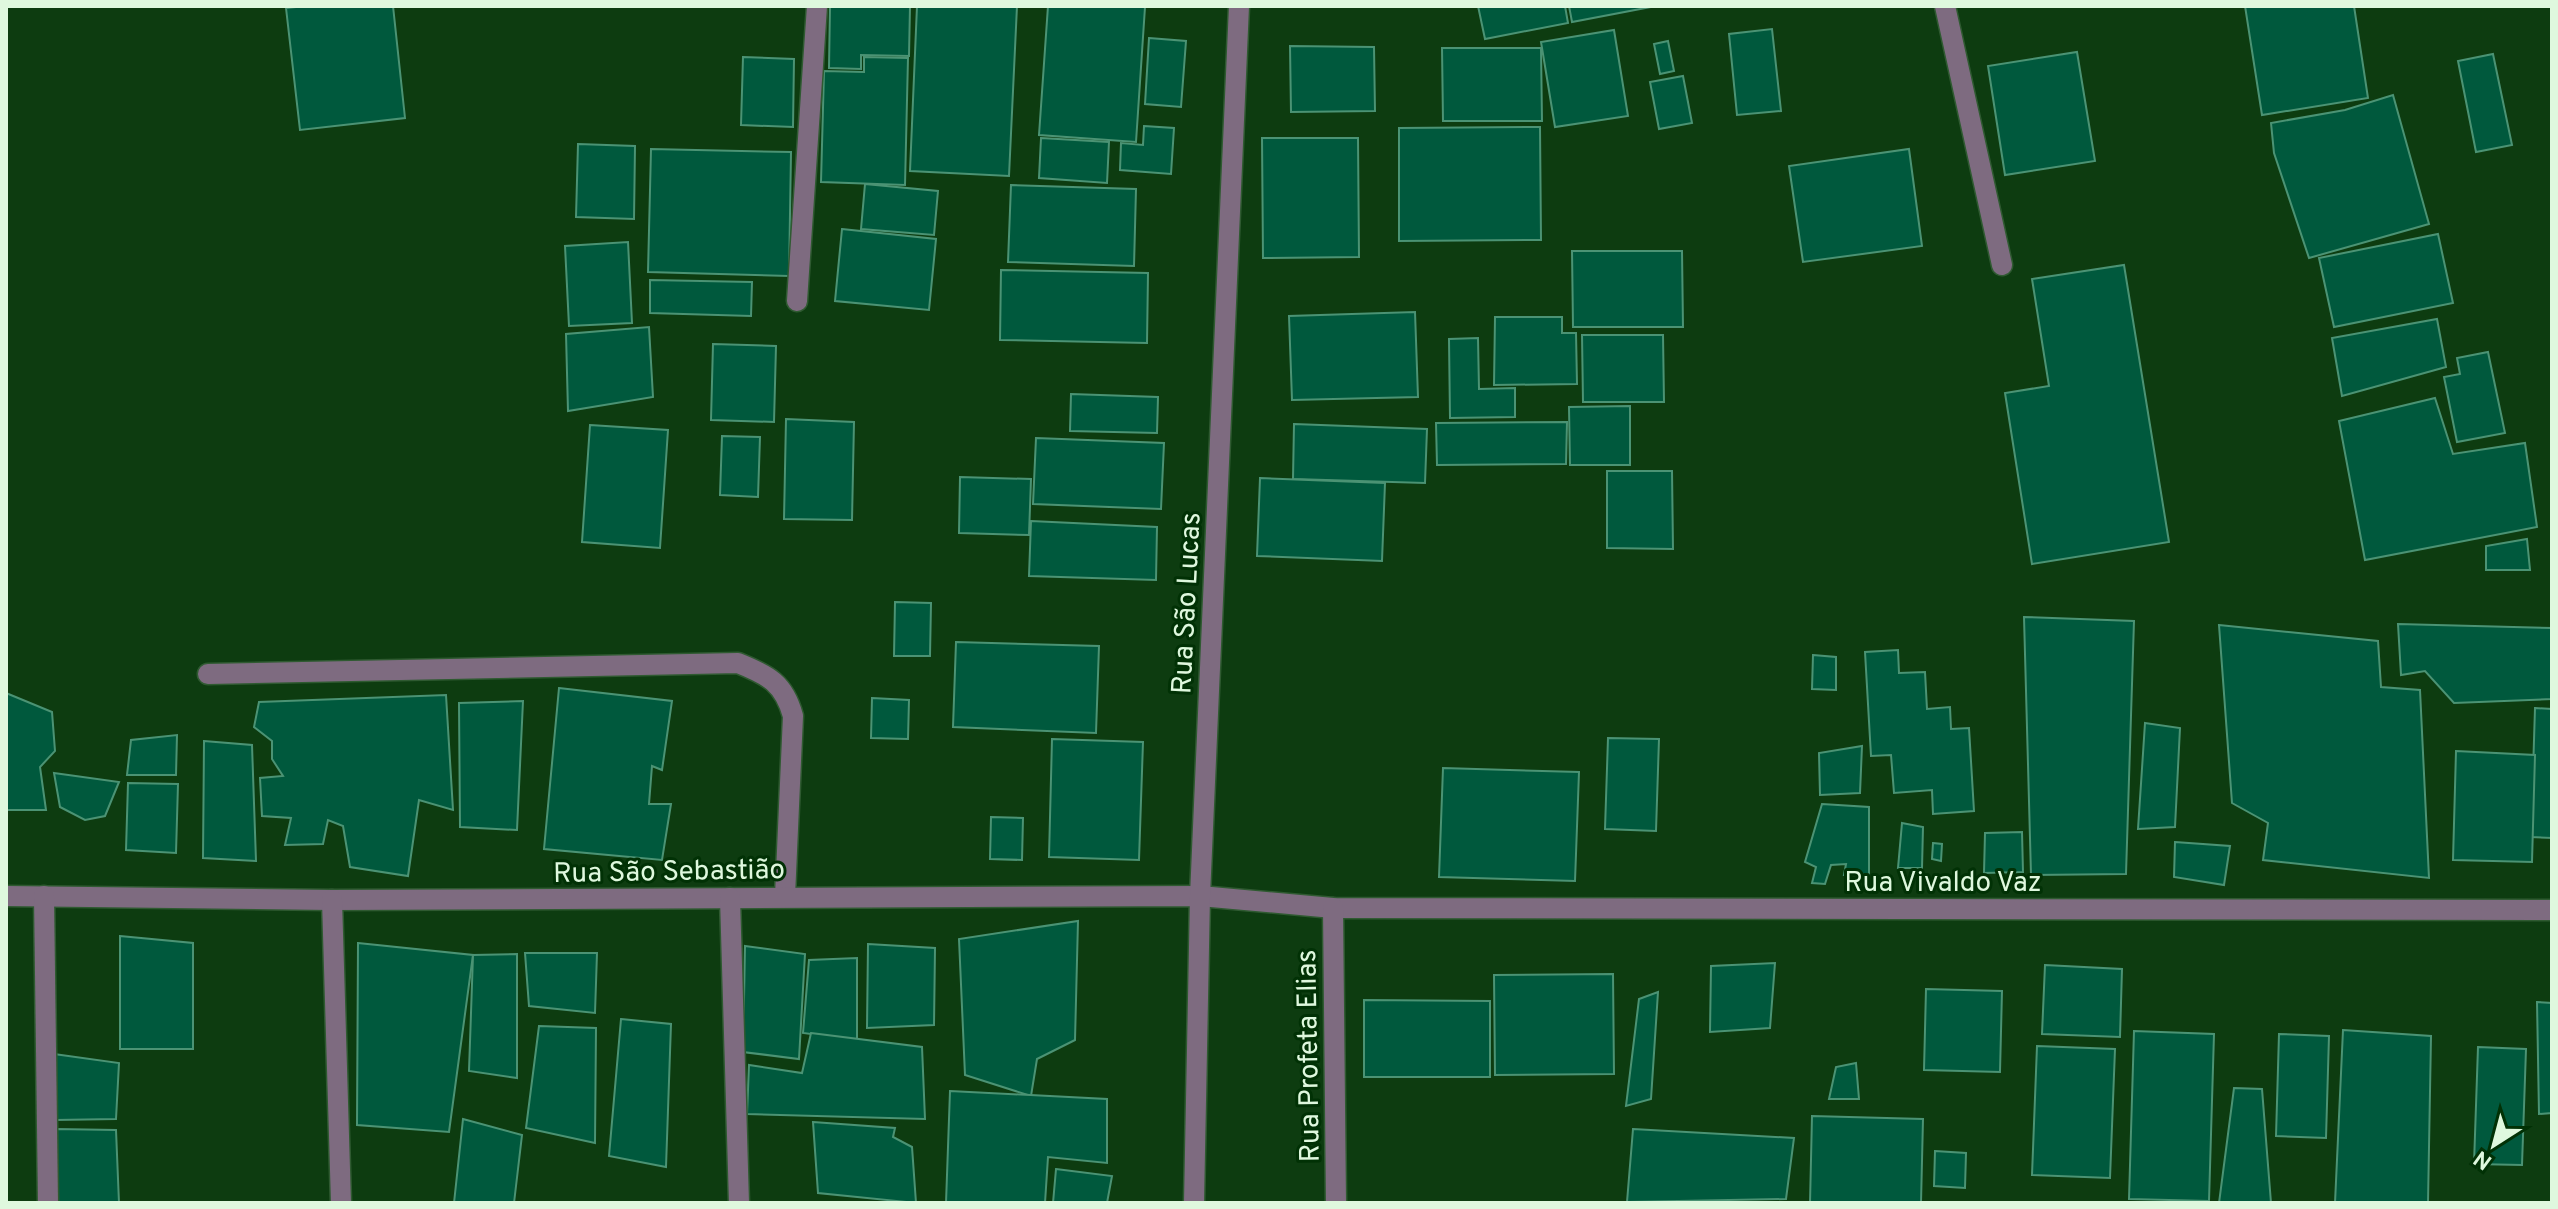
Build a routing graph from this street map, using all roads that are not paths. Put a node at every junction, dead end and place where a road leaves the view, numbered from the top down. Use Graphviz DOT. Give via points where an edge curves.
graph roads {
  1 [pos="817,6"];
  2 [pos="1239,6"];
  3 [pos="1945,6"];
  4 [pos="2002,265"];
  5 [pos="797,301"];
  6 [pos="208,674"];
  7 [pos="6,896"];
  8 [pos="44,896"];
  9 [pos="785,896"];
  10 [pos="1200,896"];
  11 [pos="730,898"];
  12 [pos="332,900"];
  13 [pos="1333,908"];
  14 [pos="2552,910"];
  15 [pos="48,1203"];
  16 [pos="341,1203"];
  17 [pos="739,1203"];
  18 [pos="1194,1203"];
  19 [pos="1336,1203"];
  1 -- 5 [label="street"];
  2 -- 10 [label="street, Rua São Lucas"];
  3 -- 4 [label="street"];
  6 -- 9 [label="street" via="738,663 770,676 787,693 793,716"];
  7 -- 8 [label="street, Rua São Sebastião"];
  8 -- 12 [label="street, Rua São Sebastião"];
  8 -- 15 [label="street"];
  9 -- 10 [label="street, Rua São Sebastião"];
  9 -- 11 [label="street, Rua São Sebastião"];
  10 -- 13 [label="street, Rua São Sebastião"];
  10 -- 18 [label="street, Rua São Lucas"];
  11 -- 12 [label="street, Rua São Sebastião"];
  11 -- 17 [label="street"];
  12 -- 16 [label="street"];
  13 -- 14 [label="street, Rua Vivaldo Vaz"];
  13 -- 19 [label="street, Rua Profeta Elias"];
}
